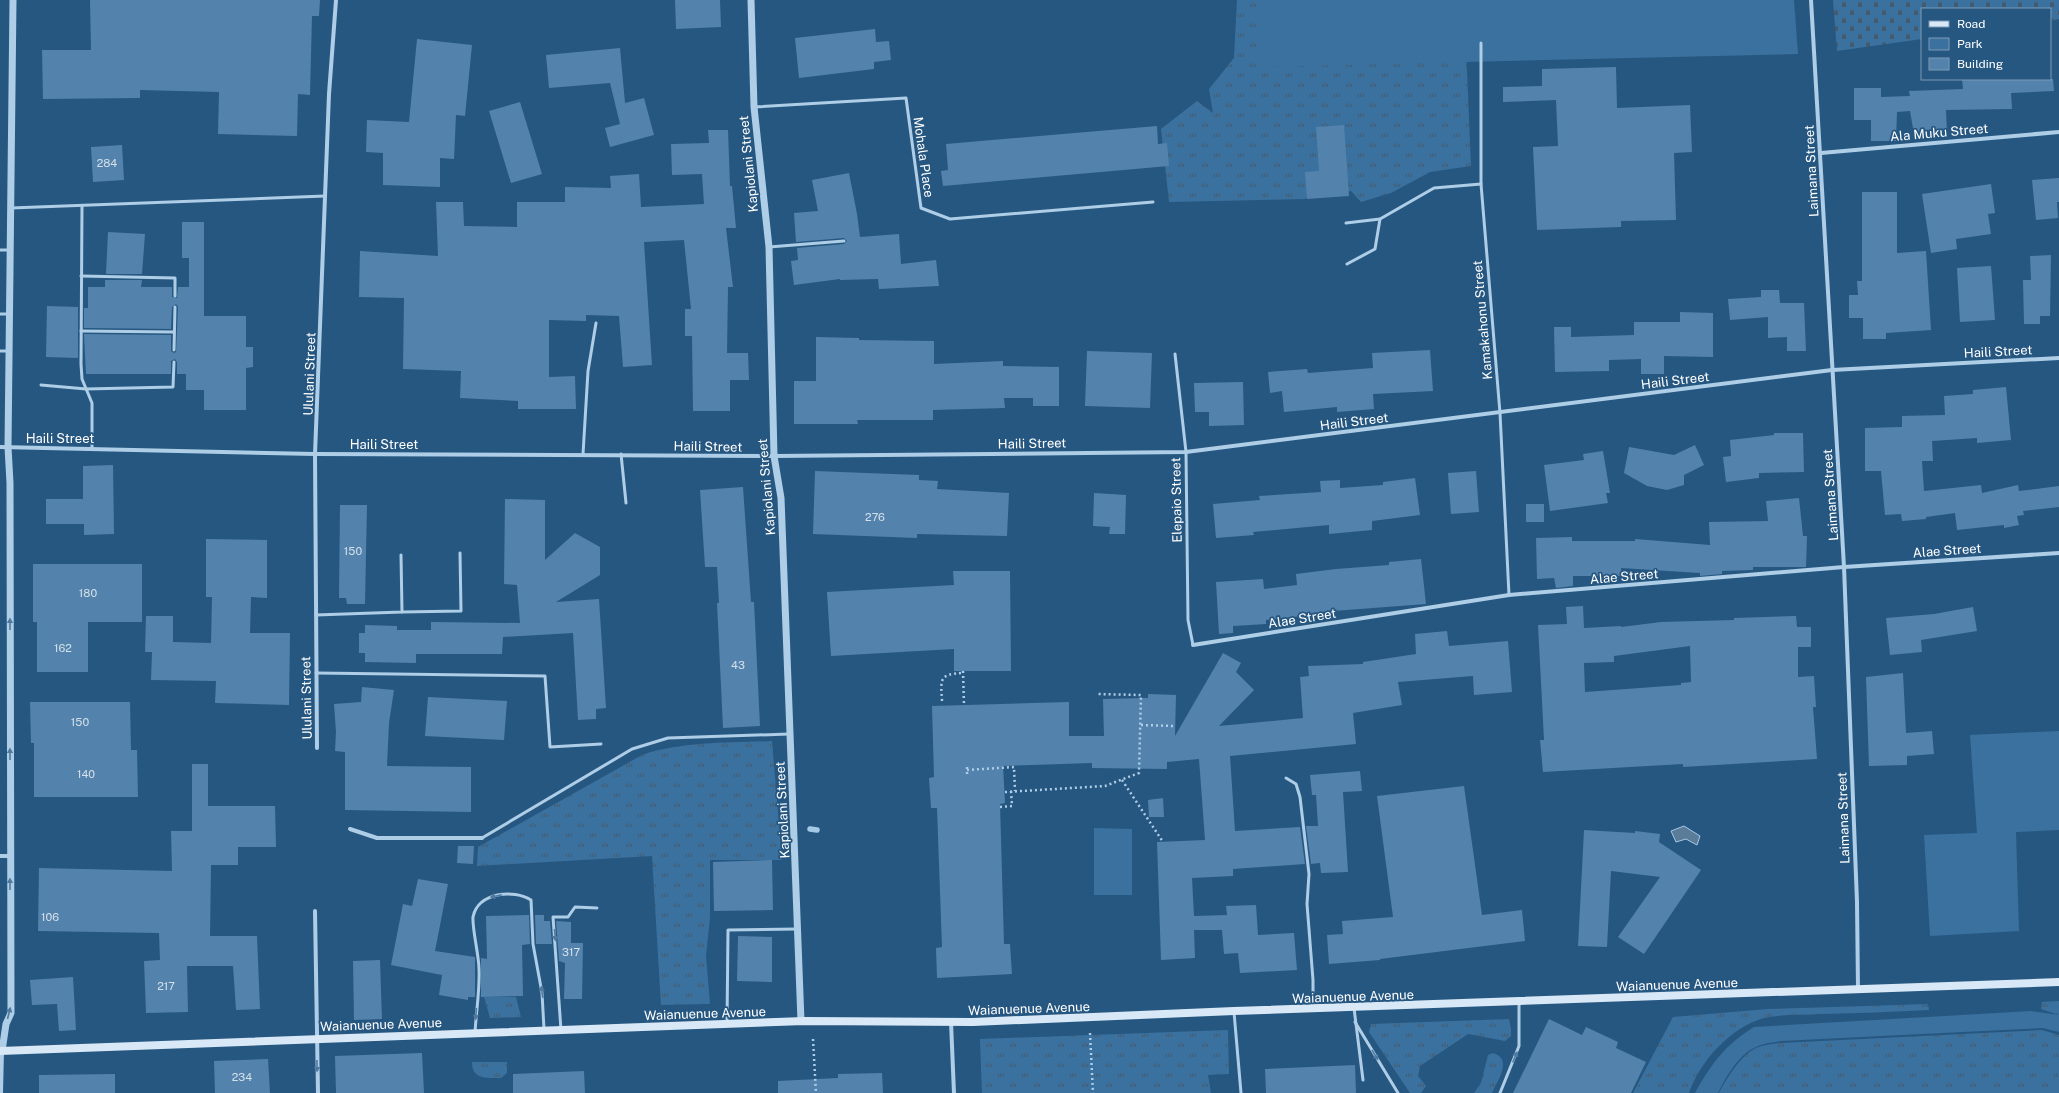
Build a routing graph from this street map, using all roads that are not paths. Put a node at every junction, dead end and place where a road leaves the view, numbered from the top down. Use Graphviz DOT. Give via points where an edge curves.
graph roads {
  1 [pos="13,0"];
  2 [pos="336,0"];
  3 [pos="751,0"];
  4 [pos="1811,0"];
  5 [pos="1481,42"];
  6 [pos="754,107"];
  7 [pos="2059,132"];
  8 [pos="1821,153"];
  9 [pos="1481,184"];
  10 [pos="325,196"];
  11 [pos="1153,202"];
  12 [pos="82,206"];
  13 [pos="10,208"];
  14 [pos="1380,219"];
  15 [pos="1346,223"];
  16 [pos="844,241"];
  17 [pos="769,247"];
  18 [pos="0,250"];
  19 [pos="10,250"];
  20 [pos="1347,264"];
  21 [pos="81,276"];
  22 [pos="175,296"];
  23 [pos="175,307"];
  24 [pos="0,314"];
  25 [pos="10,314"];
  26 [pos="596,323"];
  27 [pos="81,331"];
  28 [pos="174,332"];
  29 [pos="174,350"];
  30 [pos="0,351"];
  31 [pos="9,352"];
  32 [pos="1175,354"];
  33 [pos="2059,358"];
  34 [pos="174,362"];
  35 [pos="1832,370"];
  36 [pos="42,385"];
  37 [pos="86,389"];
  38 [pos="1500,413"];
  39 [pos="0,447"];
  40 [pos="8,447"];
  41 [pos="92,448"];
  42 [pos="1186,452"];
  43 [pos="315,454"];
  44 [pos="583,454"];
  45 [pos="621,454"];
  46 [pos="774,456"];
  47 [pos="626,503"];
  48 [pos="460,552"];
  49 [pos="2059,553"];
  50 [pos="401,555"];
  51 [pos="1844,567"];
  52 [pos="1509,595"];
  53 [pos="402,612"];
  54 [pos="316,615"];
  55 [pos="1193,645"];
  56 [pos="316,673"];
  57 [pos="791,734"];
  58 [pos="601,744"];
  59 [pos="317,748"];
  60 [pos="1286,778"];
  61 [pos="350,829"];
  62 [pos="482,838"];
  63 [pos="0,856"];
  64 [pos="10,856"];
  65 [pos="597,908"];
  66 [pos="315,911"];
  67 [pos="799,929"];
  68 [pos="2059,982"];
  69 [pos="1858,989"];
  70 [pos="1519,1002"];
  71 [pos="1354,1008"];
  72 [pos="1313,1009"];
  73 [pos="1234,1011"];
  74 [pos="801,1021"];
  75 [pos="951,1022"];
  76 [pos="1355,1022"];
  77 [pos="727,1025"];
  78 [pos="561,1030"];
  79 [pos="544,1031"];
  80 [pos="475,1033"];
  81 [pos="317,1038"];
  82 [pos="1,1051"];
  83 [pos="1363,1080"];
  84 [pos="1,1093"];
  85 [pos="318,1093"];
  86 [pos="954,1093"];
  87 [pos="1241,1093"];
  88 [pos="1398,1093"];
  89 [pos="1500,1093"];
  1 -- 13 [label="street"];
  2 -- 10 [label="street, Ululani Street"];
  3 -- 6 [label="street, Kapiolani Street"];
  4 -- 8 [label="street, Laimana Street"];
  5 -- 9 [label="lane, Kamakahonu Street"];
  6 -- 11 [label="lane, Mohala Place" via="906,98 921,208 950,219"];
  6 -- 17 [label="street, Kapiolani Street"];
  7 -- 8 [label="street, Ala Muku Street"];
  8 -- 35 [label="street, Laimana Street"];
  9 -- 14 [label="lane" via="1434,188"];
  9 -- 38 [label="lane, Kamakahonu Street"];
  10 -- 12 [label="lane"];
  10 -- 43 [label="street, Ululani Street"];
  12 -- 13 [label="lane"];
  12 -- 21 [label="lane"];
  13 -- 19 [label="street"];
  14 -- 15 [label="lane"];
  14 -- 20 [label="lane" via="1375,248"];
  16 -- 17 [label="lane"];
  17 -- 46 [label="street, Kapiolani Street"];
  18 -- 19 [label="lane"];
  19 -- 25 [label="street"];
  21 -- 22 [label="lane" via="175,278"];
  21 -- 27 [label="lane"];
  23 -- 28 [label="lane"];
  24 -- 25 [label="lane"];
  25 -- 31 [label="street"];
  26 -- 44 [label="lane" via="588,371"];
  27 -- 28 [label="lane"];
  27 -- 37 [label="lane" via="82,379"];
  28 -- 29 [label="lane"];
  30 -- 31 [label="lane"];
  31 -- 40 [label="street"];
  32 -- 42 [label="lane, Elepaio Street"];
  33 -- 35 [label="street, Haili Street"];
  34 -- 37 [label="lane" via="173,387"];
  35 -- 38 [label="street, Haili Street"];
  35 -- 51 [label="street, Laimana Street"];
  36 -- 37 [label="lane"];
  37 -- 41 [label="lane" via="92,403"];
  38 -- 42 [label="street, Haili Street"];
  38 -- 52 [label="lane, Kamakahonu Street"];
  39 -- 40 [label="street, Haili Street"];
  40 -- 41 [label="street, Haili Street"];
  64 -- 40 [label="street, one-way"];
  41 -- 43 [label="street, Haili Street"];
  42 -- 46 [label="street, Haili Street"];
  42 -- 55 [label="lane, Elepaio Street" via="1188,620"];
  43 -- 44 [label="street, Haili Street"];
  43 -- 54 [label="street, Ululani Street"];
  44 -- 45 [label="street, Haili Street"];
  45 -- 46 [label="street, Haili Street"];
  45 -- 47 [label="lane"];
  46 -- 57 [label="street, Kapiolani Street" via="781,498"];
  48 -- 53 [label="lane" via="461,611"];
  49 -- 51 [label="street, Alae Street"];
  50 -- 53 [label="lane"];
  51 -- 52 [label="street, Alae Street"];
  51 -- 69 [label="street, Laimana Street"];
  52 -- 55 [label="street, Alae Street"];
  53 -- 54 [label="lane"];
  54 -- 56 [label="street, Ululani Street"];
  56 -- 58 [label="lane" via="545,676 550,747"];
  56 -- 59 [label="street, Ululani Street"];
  57 -- 62 [label="lane" via="668,738 632,749"];
  57 -- 67 [label="street, Kapiolani Street"];
  60 -- 72 [label="lane" via="1296,784 1300,797 1308,874 1307,904"];
  61 -- 62 [label="street" via="377,838"];
  63 -- 64 [label="street"];
  82 -- 64 [label="street, one-way" via="6,1024 11,1013"];
  65 -- 78 [label="lane, one-way" via="575,907 568,917 553,917"];
  66 -- 81 [label="street"];
  67 -- 74 [label="street, Kapiolani Street"];
  67 -- 77 [label="lane" via="728,930"];
  68 -- 69 [label="main road, Waianuenue Avenue"];
  69 -- 70 [label="main road, Waianuenue Avenue"];
  70 -- 71 [label="main road, Waianuenue Avenue"];
  89 -- 70 [label="lane, one-way" via="1519,1046"];
  71 -- 72 [label="main road, Waianuenue Avenue"];
  71 -- 76 [label="lane"];
  72 -- 73 [label="main road, Waianuenue Avenue"];
  73 -- 75 [label="main road, Waianuenue Avenue"];
  73 -- 87 [label="lane"];
  74 -- 75 [label="main road, Waianuenue Avenue"];
  74 -- 77 [label="main road, Waianuenue Avenue"];
  75 -- 86 [label="street"];
  76 -- 83 [label="lane"];
  76 -- 88 [label="lane, one-way"];
  77 -- 78 [label="main road, Waianuenue Avenue"];
  78 -- 79 [label="main road, Waianuenue Avenue"];
  79 -- 80 [label="main road, Waianuenue Avenue"];
  79 -- 80 [label="lane, one-way" via="542,993 533,944 531,900 523,895 504,894 490,897 480,905 473,917 479,969"];
  80 -- 81 [label="main road, Waianuenue Avenue"];
  81 -- 82 [label="main road, Waianuenue Avenue"];
  81 -- 85 [label="street, one-way"];
  82 -- 84 [label="street"];
}
